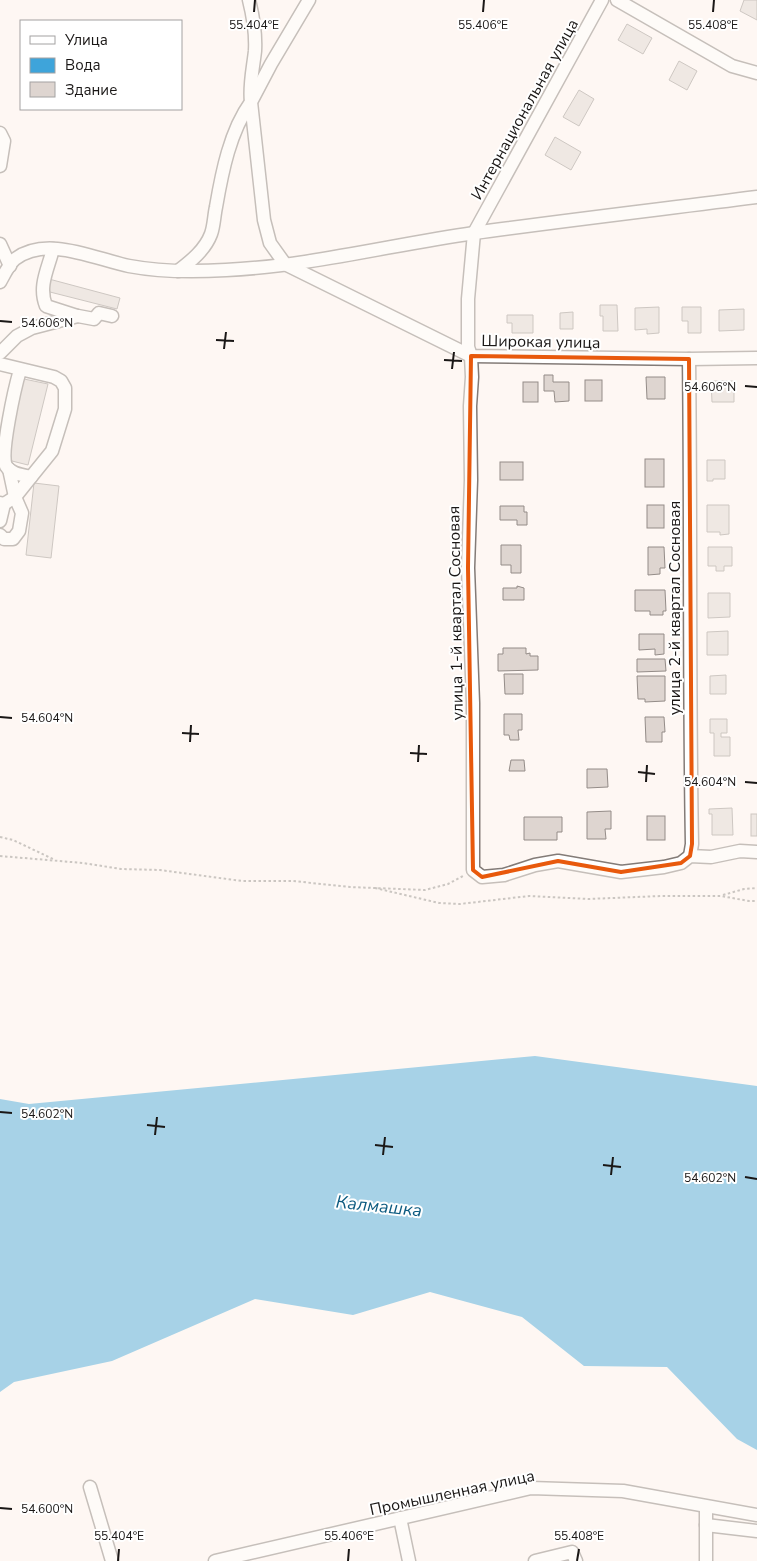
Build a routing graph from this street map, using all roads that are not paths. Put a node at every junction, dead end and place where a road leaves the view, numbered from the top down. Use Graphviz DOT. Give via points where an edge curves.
graph roads {
  1 [pos="249,0"];
  2 [pos="309,0"];
  3 [pos="602,0"];
  4 [pos="618,0"];
  5 [pos="757,73"];
  6 [pos="252,102"];
  7 [pos="0,133"];
  8 [pos="0,166"];
  9 [pos="757,198"];
  10 [pos="474,233"];
  11 [pos="0,244"];
  12 [pos="53,249"];
  13 [pos="285,264"];
  14 [pos="178,271"];
  15 [pos="4,274"];
  16 [pos="77,316"];
  17 [pos="112,316"];
  18 [pos="0,353"];
  19 [pos="471,356"];
  20 [pos="757,358"];
  21 [pos="689,359"];
  22 [pos="0,364"];
  23 [pos="20,370"];
  24 [pos="9,469"];
  25 [pos="31,477"];
  26 [pos="6,501"];
  27 [pos="0,521"];
  28 [pos="0,535"];
  29 [pos="757,852"];
  30 [pos="690,856"];
  31 [pos="90,1487"];
  32 [pos="706,1507"];
  33 [pos="757,1515"];
  34 [pos="400,1518"];
  35 [pos="706,1525"];
  36 [pos="757,1532"];
  37 [pos="112,1561"];
  38 [pos="215,1561"];
  39 [pos="409,1561"];
  40 [pos="535,1561"];
  41 [pos="576,1561"];
  42 [pos="706,1561"];
  1 -- 6 [label="street" via="255,49 250,87"];
  2 -- 6 [label="street"];
  3 -- 10 [label="street, Интернациональная улица"];
  4 -- 5 [label="street" via="732,66"];
  6 -- 13 [label="street" via="264,220 270,243"];
  6 -- 14 [label="street" via="242,116 227,159 211,234 198,254"];
  7 -- 8 [label="street" via="4,141"];
  9 -- 10 [label="street"];
  10 -- 13 [label="street"];
  10 -- 19 [label="street, улица 1-й квартал Сосновая" via="468,299 468,347"];
  11 -- 15 [label="street"];
  12 -- 14 [label="street" via="128,266"];
  12 -- 15 [label="street" via="32,250 14,260"];
  12 -- 16 [label="street" via="42,286 43,299 46,306"];
  13 -- 14 [label="street" via="255,269"];
  13 -- 19 [label="street, Широкая улица"];
  16 -- 17 [label="street" via="94,319 99,313"];
  16 -- 18 [label="street" via="32,328 17,336"];
  19 -- 21 [label="street, Широкая улица"];
  19 -- 30 [label="street, улица 1-й квартал Сосновая" via="468,568 473,703 473,870 482,877 504,875 558,861 621,872 664,867 681,863"];
  20 -- 21 [label="street, Широкая улица"];
  21 -- 30 [label="street, улица 2-й квартал Сосновая"];
  22 -- 23 [label="street"];
  23 -- 24 [label="street" via="4,438 2,458"];
  23 -- 25 [label="street" via="54,377 65,388 65,409 52,451"];
  24 -- 25 [label="street"];
  24 -- 26 [label="street"];
  25 -- 26 [label="street"];
  26 -- 27 [label="street"];
  26 -- 28 [label="street" via="22,512 19,531 13,539 4,539"];
  29 -- 30 [label="street"];
  31 -- 37 [label="street"];
  32 -- 33 [label="street, Промышленная улица"];
  32 -- 34 [label="street, Промышленная улица" via="623,1491 531,1488"];
  32 -- 35 [label="street"];
  34 -- 38 [label="street, Промышленная улица"];
  34 -- 39 [label="street"];
  35 -- 36 [label="street"];
  35 -- 42 [label="street"];
  40 -- 41 [label="street" via="572,1552"];
}
